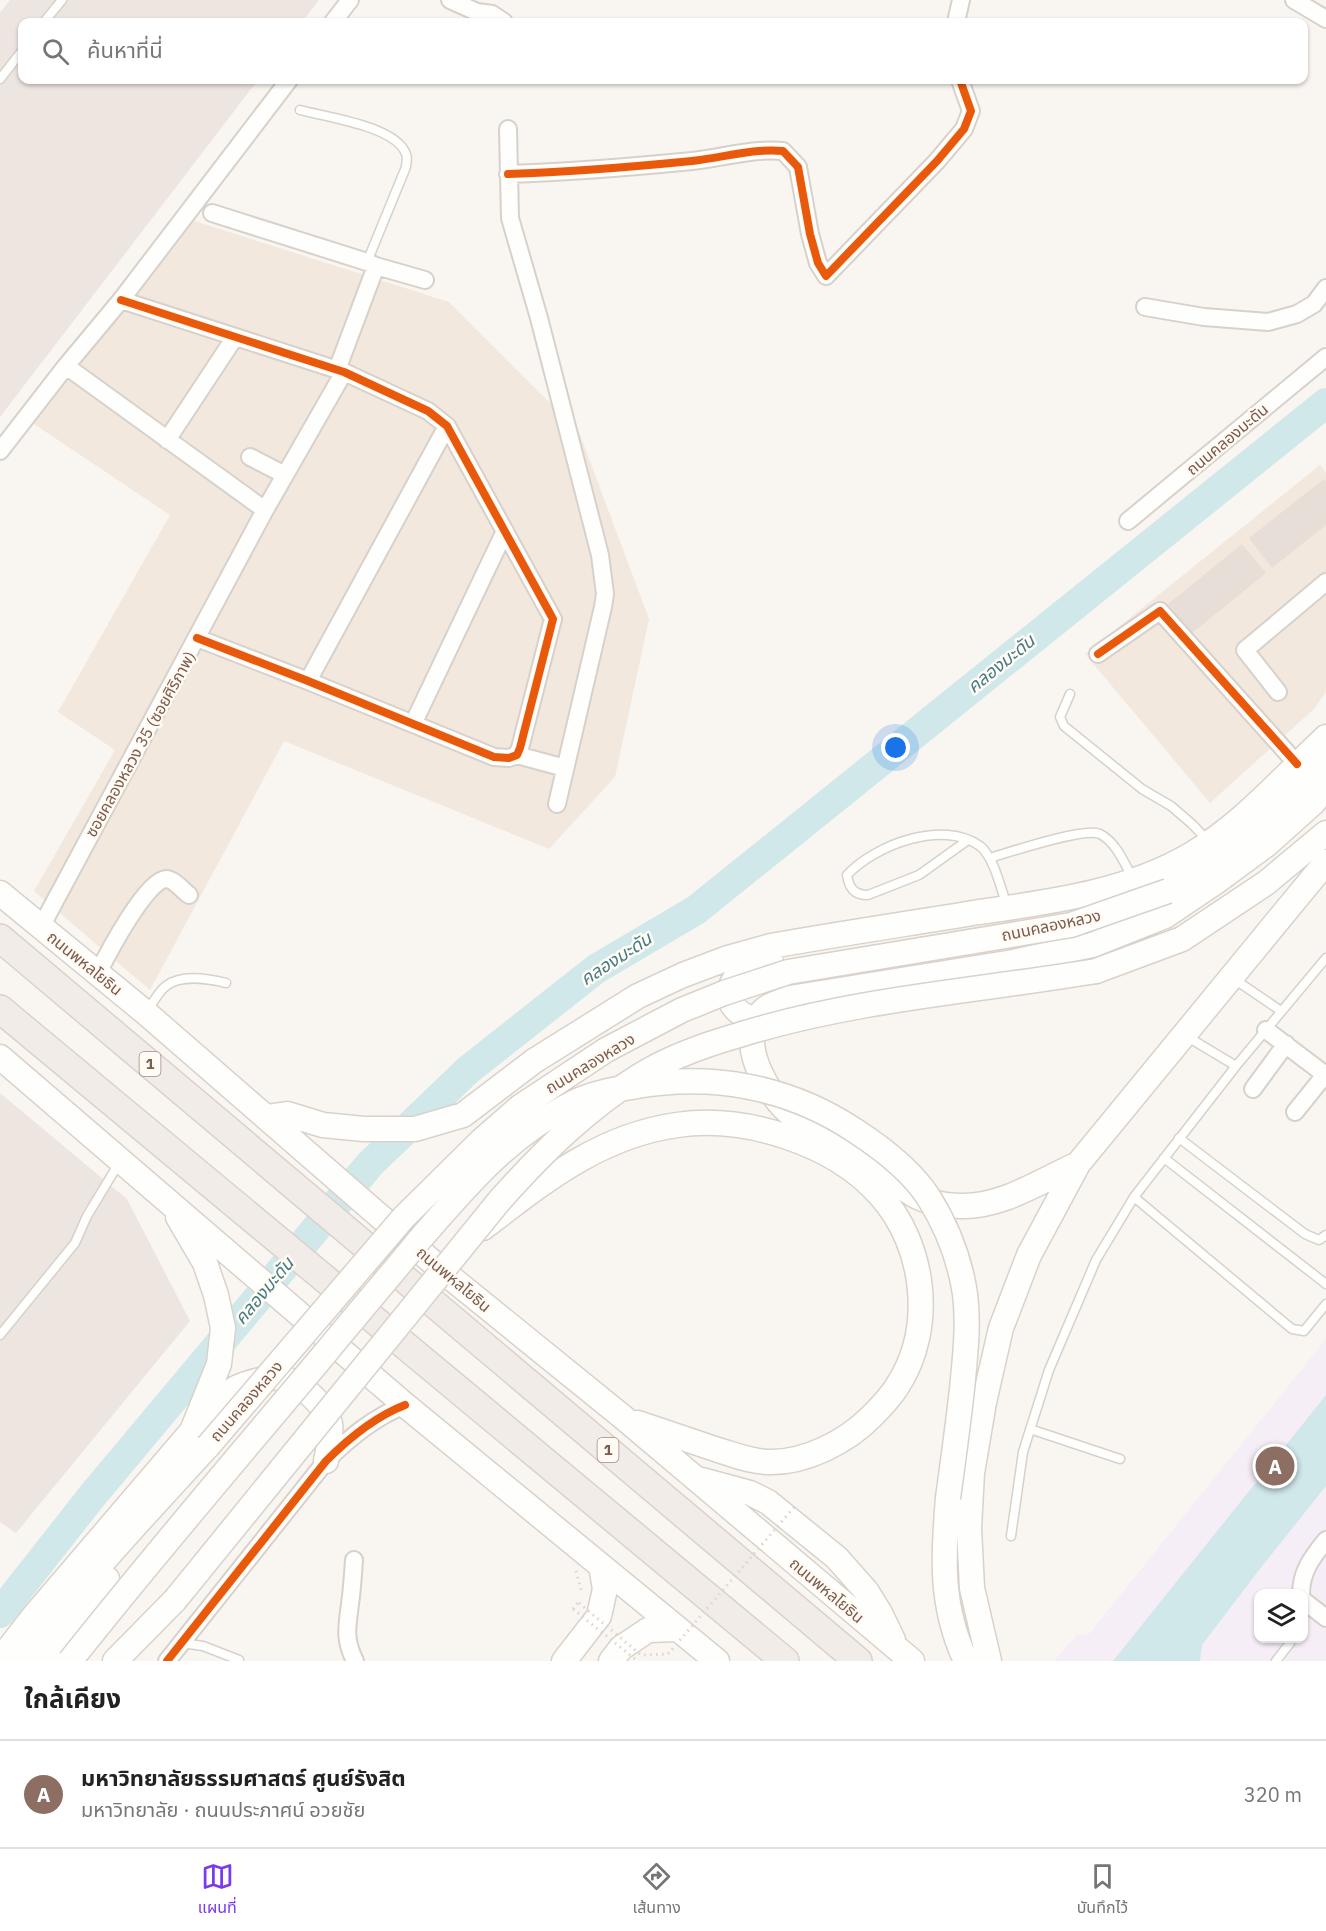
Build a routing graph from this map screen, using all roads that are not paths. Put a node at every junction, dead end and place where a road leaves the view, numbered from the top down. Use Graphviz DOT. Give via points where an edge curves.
graph roads {
  1 [pos="62,0"];
  2 [pos="350,0"];
  3 [pos="450,0"];
  4 [pos="961,0"];
  5 [pos="1294,0"];
  6 [pos="47,18"];
  7 [pos="336,18"];
  8 [pos="498,18"];
  9 [pos="957,18"];
  10 [pos="1326,19"];
  11 [pos="18,56"];
  12 [pos="0,79"];
  13 [pos="286,84"];
  14 [pos="961,84"];
  15 [pos="300,110"];
  16 [pos="508,129"];
  17 [pos="508,174"];
  18 [pos="212,213"];
  19 [pos="371,264"];
  20 [pos="426,280"];
  21 [pos="1326,288"];
  22 [pos="121,300"];
  23 [pos="1144,307"];
  24 [pos="235,337"];
  25 [pos="1326,357"];
  26 [pos="66,366"];
  27 [pos="341,371"];
  28 [pos="447,426"];
  29 [pos="167,440"];
  30 [pos="0,451"];
  31 [pos="250,458"];
  32 [pos="285,475"];
  33 [pos="265,510"];
  34 [pos="1128,521"];
  35 [pos="505,531"];
  36 [pos="1326,582"];
  37 [pos="197,638"];
  38 [pos="1098,654"];
  39 [pos="308,681"];
  40 [pos="1278,692"];
  41 [pos="1070,694"];
  42 [pos="413,724"];
  43 [pos="1326,737"];
  44 [pos="517,755"];
  45 [pos="1326,763"];
  46 [pos="1297,764"];
  47 [pos="565,768"];
  48 [pos="1326,787"];
  49 [pos="557,804"];
  50 [pos="1326,833"];
  51 [pos="968,840"];
  52 [pos="1209,842"];
  53 [pos="990,858"];
  54 [pos="1326,862"];
  55 [pos="1134,880"];
  56 [pos="0,893"];
  57 [pos="189,895"];
  58 [pos="1008,908"];
  59 [pos="41,927"];
  60 [pos="851,933"];
  61 [pos="0,938"];
  62 [pos="1326,958"];
  63 [pos="98,973"];
  64 [pos="1231,977"];
  65 [pos="226,983"];
  66 [pos="0,1010"];
  67 [pos="1281,1011"];
  68 [pos="146,1013"];
  69 [pos="756,1022"];
  70 [pos="1266,1030"];
  71 [pos="1183,1034"];
  72 [pos="1286,1044"];
  73 [pos="1,1060"];
  74 [pos="1236,1066"];
  75 [pos="1253,1089"];
  76 [pos="1295,1112"];
  77 [pos="267,1117"];
  78 [pos="1179,1138"];
  79 [pos="1164,1158"];
  80 [pos="121,1160"];
  81 [pos="1078,1164"];
  82 [pos="1134,1197"];
  83 [pos="168,1199"];
  84 [pos="1326,1236"];
  85 [pos="471,1238"];
  86 [pos="1326,1284"];
  87 [pos="1326,1304"];
  88 [pos="0,1335"];
  89 [pos="405,1405"];
  90 [pos="624,1418"];
  91 [pos="1030,1429"];
  92 [pos="200,1439"];
  93 [pos="1120,1459"];
  94 [pos="326,1461"];
  95 [pos="1011,1536"];
  96 [pos="1326,1540"];
  97 [pos="354,1560"];
  98 [pos="602,1566"];
  99 [pos="1301,1589"];
  100 [pos="175,1600"];
  101 [pos="1308,1604"];
  102 [pos="1326,1618"];
  103 [pos="677,1629"];
  104 [pos="180,1643"];
  105 [pos="1290,1643"];
  106 [pos="904,1655"];
  107 [pos="0,1660"];
  108 [pos="239,1660"];
  109 [pos="23,1661"];
  110 [pos="48,1661"];
  111 [pos="70,1661"];
  112 [pos="115,1661"];
  113 [pos="133,1661"];
  114 [pos="167,1661"];
  115 [pos="356,1661"];
  116 [pos="564,1661"];
  117 [pos="611,1661"];
  118 [pos="717,1661"];
  119 [pos="785,1661"];
  120 [pos="858,1661"];
  121 [pos="966,1661"];
  122 [pos="988,1661"];
  123 [pos="1276,1661"];
  1 -- 6 [label="lane"];
  2 -- 7 [label="street"];
  3 -- 8 [label="street"];
  4 -- 9 [label="street"];
  5 -- 10 [label="street"];
  11 -- 12 [label="lane"];
  13 -- 22 [label="street"];
  14 -- 17 [label="street" via="971,111 964,129 826,276 810,234 798,167 783,152 768,150 592,171"];
  15 -- 19 [label="lane" via="375,129 400,144 407,155"];
  16 -- 17 [label="street"];
  17 -- 47 [label="street" via="510,218 560,397 605,585"];
  18 -- 19 [label="street"];
  19 -- 20 [label="street"];
  19 -- 27 [label="street, ซอยคลองหลวง 35 (ซอยศิริภาพ)"];
  21 -- 23 [label="street" via="1314,304 1297,314 1268,322"];
  22 -- 24 [label="street"];
  22 -- 26 [label="street"];
  24 -- 27 [label="street"];
  24 -- 29 [label="street"];
  25 -- 34 [label="street, ถนนคลองมะดัน"];
  26 -- 29 [label="street"];
  26 -- 30 [label="street"];
  27 -- 28 [label="street" via="428,411"];
  27 -- 32 [label="street, ซอยคลองหลวง 35 (ซอยศิริภาพ)"];
  28 -- 35 [label="street"];
  28 -- 39 [label="street"];
  29 -- 33 [label="street"];
  31 -- 32 [label="street"];
  32 -- 33 [label="street, ซอยคลองหลวง 35 (ซอยศิริภาพ)"];
  33 -- 37 [label="street, ซอยคลองหลวง 35 (ซอยศิริภาพ)"];
  35 -- 42 [label="street"];
  35 -- 44 [label="street" via="553,619"];
  36 -- 40 [label="street" via="1245,650"];
  37 -- 39 [label="street"];
  37 -- 59 [label="street, ซอยคลองหลวง 35 (ซอยศิริภาพ)"];
  38 -- 46 [label="street" via="1160,611"];
  39 -- 42 [label="street"];
  41 -- 52 [label="lane" via="1060,717 1065,726 1142,789 1171,806"];
  42 -- 44 [label="street" via="494,758"];
  43 -- 46 [label="main road"];
  44 -- 47 [label="street"];
  45 -- 92 [label="main road, ถนนคลองหลวง, bridge" via="1239,845 1168,891 1071,925 788,972 692,1006 606,1050 520,1107 481,1141 404,1217"];
  46 -- 52 [label="main road" via="1264,798"];
  47 -- 49 [label="street"];
  48 -- 69 [label="main road" via="1266,845 1165,916 1092,945 1013,962 790,998 765,1009"];
  50 -- 85 [label="main road, bridge" via="1266,883 1182,939 1096,971 860,1005 771,1025 697,1048 640,1076 593,1108 529,1167"];
  51 -- 51 [label="lane" via="940,834 916,837 865,860 847,875 849,885 853,891 868,895 919,875"];
  51 -- 53 [label="lane"];
  52 -- 55 [label="main road" via="1192,854"];
  53 -- 55 [label="lane" via="1092,832 1108,840"];
  53 -- 58 [label="lane"];
  54 -- 64 [label="main road"];
  55 -- 58 [label="main road" via="1066,899"];
  56 -- 59 [label="main road, ถนนพหลโยธิน / 1"];
  57 -- 63 [label="street" via="171,880 159,882 138,904"];
  58 -- 60 [label="main road"];
  59 -- 63 [label="main road, ถนนพหลโยธิน / 1"];
  60 -- 69 [label="main road" via="735,977 728,994 730,1002 740,1014"];
  60 -- 77 [label="main road" via="771,946 684,975 628,1002 534,1061 463,1115 415,1130 323,1125 287,1114"];
  61 -- 120 [label="highway, ถนนพหลโยธิน / 1"];
  62 -- 67 [label="lane"];
  63 -- 68 [label="main road, ถนนพหลโยธิน / 1"];
  64 -- 67 [label="lane"];
  64 -- 71 [label="main road"];
  65 -- 68 [label="lane" via="189,978 167,985"];
  66 -- 119 [label="highway"];
  67 -- 70 [label="lane"];
  68 -- 77 [label="main road, ถนนพหลโยธิน / 1"];
  69 -- 81 [label="main road" via="753,1050 774,1096 792,1114 864,1158 907,1193 930,1203 960,1207 987,1204"];
  70 -- 72 [label="street"];
  70 -- 74 [label="lane"];
  71 -- 74 [label="lane"];
  71 -- 81 [label="main road"];
  72 -- 75 [label="street"];
  72 -- 76 [label="street" via="1323,1073"];
  73 -- 80 [label="main road"];
  74 -- 78 [label="lane"];
  77 -- 90 [label="main road, ถนนพหลโยธิน / 1" via="445,1273"];
  78 -- 79 [label="lane"];
  78 -- 84 [label="lane" via="1305,1234 1319,1240"];
  79 -- 82 [label="lane"];
  79 -- 86 [label="lane"];
  80 -- 83 [label="main road"];
  80 -- 88 [label="lane" via="75,1243"];
  81 -- 122 [label="main road" via="1029,1256 1001,1328 984,1401 972,1473 969,1528 972,1588"];
  82 -- 87 [label="lane" via="1292,1329 1304,1331"];
  82 -- 91 [label="lane" via="1096,1260 1049,1370"];
  83 -- 89 [label="main road"];
  83 -- 92 [label="main road" via="205,1263 223,1328 219,1364"];
  85 -- 90 [label="main road" via="563,1168 642,1132 679,1124 727,1124 769,1130 841,1162 880,1195 912,1250 921,1287 918,1333 900,1383 861,1427 818,1451 770,1462 734,1455"];
  85 -- 100 [label="main road, bridge"];
  89 -- 94 [label="street" via="371,1422"];
  89 -- 98 [label="main road"];
  90 -- 106 [label="main road, ถนนพหลโยธิน / 1" via="694,1477 768,1502 837,1558 867,1592"];
  91 -- 93 [label="lane"];
  91 -- 95 [label="lane"];
  92 -- 94 [label="main road" via="233,1390 250,1382 281,1378 301,1387 327,1413 330,1436"];
  92 -- 107 [label="main road" via="34,1616"];
  92 -- 109 [label="main road"];
  92 -- 110 [label="main road, ถนนคลองหลวง"];
  94 -- 104 [label="street"];
  96 -- 99 [label="street" via="1310,1560"];
  97 -- 115 [label="street" via="346,1625"];
  98 -- 103 [label="main road"];
  98 -- 116 [label="main road" via="605,1589 599,1616"];
  100 -- 112 [label="main road"];
  100 -- 113 [label="main road"];
  101 -- 102 [label="street"];
  103 -- 117 [label="main road" via="648,1630 621,1648"];
  103 -- 118 [label="main road"];
  104 -- 108 [label="lane" via="203,1646"];
  104 -- 114 [label="street"];
  105 -- 123 [label="lane"];
  111 -- 121 [label="main road, bridge" via="481,1170 516,1138 575,1102 624,1088 678,1081 711,1081 764,1090 807,1104 854,1130 894,1159 928,1197 956,1255 965,1295 966,1346 944,1551 945,1594"];
}
